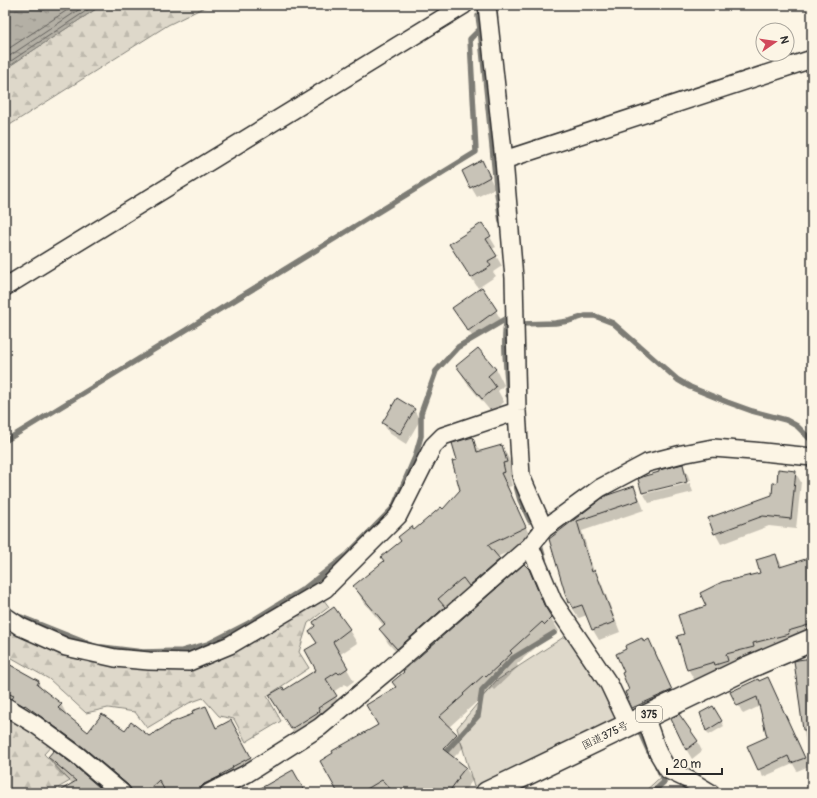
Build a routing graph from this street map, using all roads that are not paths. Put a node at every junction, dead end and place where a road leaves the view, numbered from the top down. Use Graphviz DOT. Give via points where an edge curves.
graph roads {
  1 [pos="464,5"];
  2 [pos="487,5"];
  3 [pos="812,59"];
  4 [pos="504,160"];
  5 [pos="5,287"];
  6 [pos="517,411"];
  7 [pos="812,457"];
  8 [pos="544,529"];
  9 [pos="530,546"];
  10 [pos="5,616"];
  11 [pos="812,640"];
  12 [pos="5,706"];
  13 [pos="637,720"];
  14 [pos="122,793"];
  15 [pos="209,793"];
  16 [pos="487,793"];
  17 [pos="711,793"];
  1 -- 5 [label="street"];
  2 -- 4 [label="street"];
  3 -- 4 [label="street"];
  4 -- 6 [label="street" via="514,278"];
  6 -- 8 [label="street" via="521,476"];
  6 -- 10 [label="street" via="443,436 433,446 398,516 325,589 216,651 188,662 115,658 66,647 21,627"];
  7 -- 8 [label="street" via="713,448 668,457 648,463 600,488"];
  8 -- 9 [label="street"];
  9 -- 13 [label="street" via="553,601"];
  9 -- 15 [label="street" via="320,727 246,774"];
  11 -- 13 [label="highway, 国道375号 / 375"];
  12 -- 14 [label="street" via="77,755"];
  13 -- 16 [label="highway, 国道375号 / 375"];
  13 -- 17 [label="street" via="668,770"];
}
